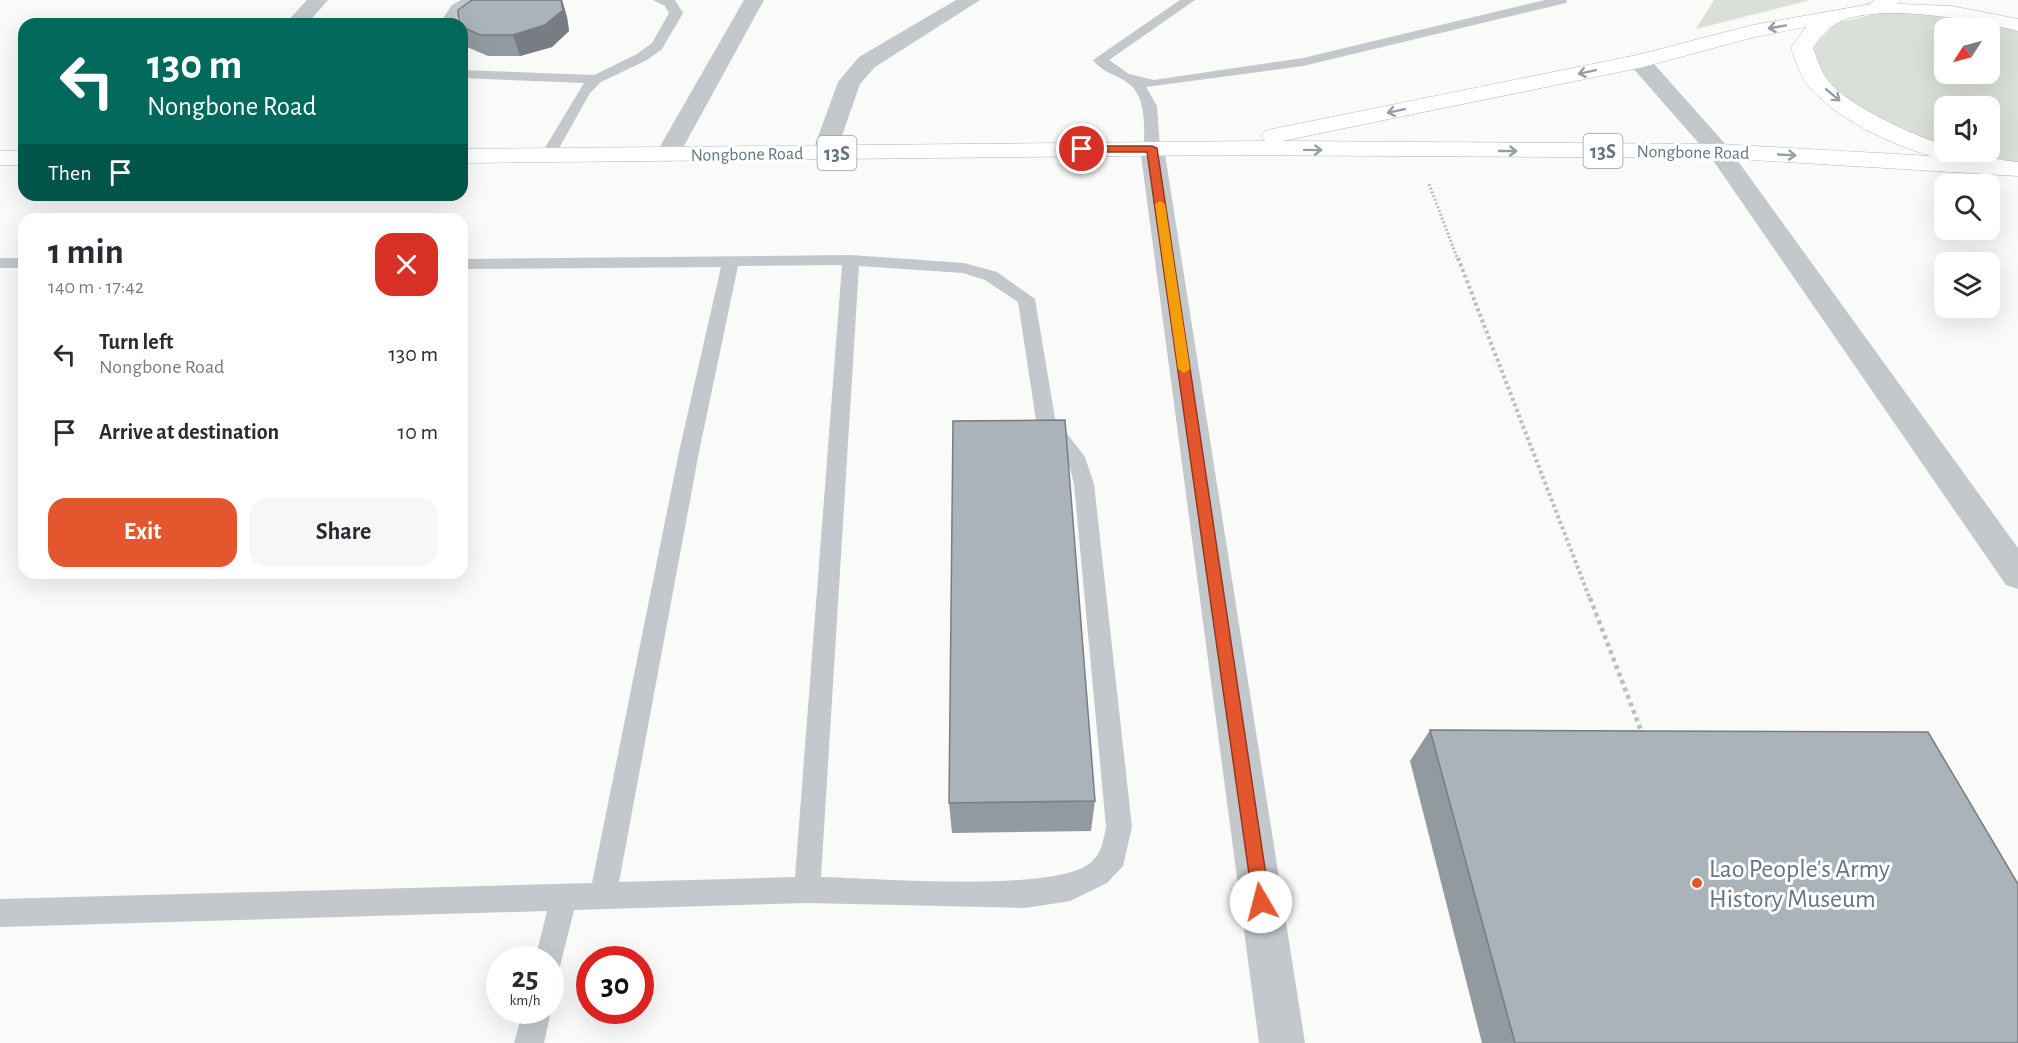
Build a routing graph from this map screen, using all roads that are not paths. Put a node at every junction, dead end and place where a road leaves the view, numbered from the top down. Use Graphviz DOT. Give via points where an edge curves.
graph roads {
  1 [pos="318,0"];
  2 [pos="470,0"];
  3 [pos="659,0"];
  4 [pos="754,0"];
  5 [pos="970,0"];
  6 [pos="1189,0"];
  7 [pos="1561,0"];
  8 [pos="1881,4"];
  9 [pos="1834,16"];
  10 [pos="301,18"];
  11 [pos="450,18"];
  12 [pos="2018,25"];
  13 [pos="1639,61"];
  14 [pos="468,74"];
  15 [pos="596,79"];
  16 [pos="1136,83"];
  17 [pos="1152,148"];
  18 [pos="1213,148"];
  19 [pos="1719,151"];
  20 [pos="824,153"];
  21 [pos="667,155"];
  22 [pos="468,156"];
  23 [pos="548,156"];
  24 [pos="0,158"];
  25 [pos="18,158"];
  26 [pos="1992,167"];
  27 [pos="2018,169"];
  28 [pos="851,261"];
  29 [pos="0,263"];
  30 [pos="18,263"];
  31 [pos="730,263"];
  32 [pos="468,264"];
  33 [pos="2018,575"];
  34 [pos="807,890"];
  35 [pos="603,896"];
  36 [pos="564,897"];
  37 [pos="0,913"];
  38 [pos="552,946"];
  39 [pos="534,1024"];
  40 [pos="529,1043"];
  41 [pos="1282,1043"];
  1 -- 10 [label="street"];
  2 -- 11 [label="lane"];
  3 -- 15 [label="lane" via="670,3 676,13 657,46"];
  4 -- 21 [label="street"];
  5 -- 20 [label="street" via="867,62 849,82"];
  6 -- 16 [label="lane" via="1100,60 1114,73"];
  7 -- 16 [label="lane" via="1303,62 1154,84"];
  8 -- 9 [label="highway, Nongbone Road / 13S"];
  8 -- 12 [label="highway, Nongbone Road / 13S" via="1943,9"];
  9 -- 13 [label="highway, Nongbone Road / 13S, one-way" via="1753,31"];
  9 -- 26 [label="highway, Nongbone Road / 13S, one-way" via="1814,29 1802,48 1817,82 1857,115 1916,144"];
  13 -- 18 [label="highway, Nongbone Road / 13S, one-way"];
  13 -- 19 [label="street"];
  14 -- 15 [label="lane"];
  15 -- 23 [label="lane" via="584,91"];
  16 -- 17 [label="lane" via="1150,106"];
  17 -- 18 [label="highway, Nongbone Road / 13S"];
  17 -- 20 [label="highway, Nongbone Road / 13S"];
  17 -- 41 [label="street"];
  18 -- 19 [label="highway, Nongbone Road / 13S, one-way"];
  19 -- 26 [label="highway, Nongbone Road / 13S, one-way"];
  19 -- 33 [label="street"];
  20 -- 21 [label="highway, Nongbone Road / 13S"];
  21 -- 23 [label="highway, Nongbone Road / 13S"];
  22 -- 23 [label="highway, Nongbone Road / 13S"];
  24 -- 25 [label="highway"];
  26 -- 27 [label="highway, Nongbone Road / 13S"];
  28 -- 31 [label="lane"];
  28 -- 34 [label="lane"];
  28 -- 34 [label="lane" via="964,268 991,276 1026,299 1046,420 1078,462 1084,484 1119,826 1114,857 1098,874 1070,888 1025,895"];
  29 -- 30 [label="lane"];
  31 -- 32 [label="lane"];
  31 -- 35 [label="lane" via="689,452"];
  34 -- 35 [label="lane"];
  35 -- 36 [label="lane"];
  36 -- 37 [label="lane"];
  36 -- 38 [label="lane"];
  39 -- 40 [label="lane"];
}
